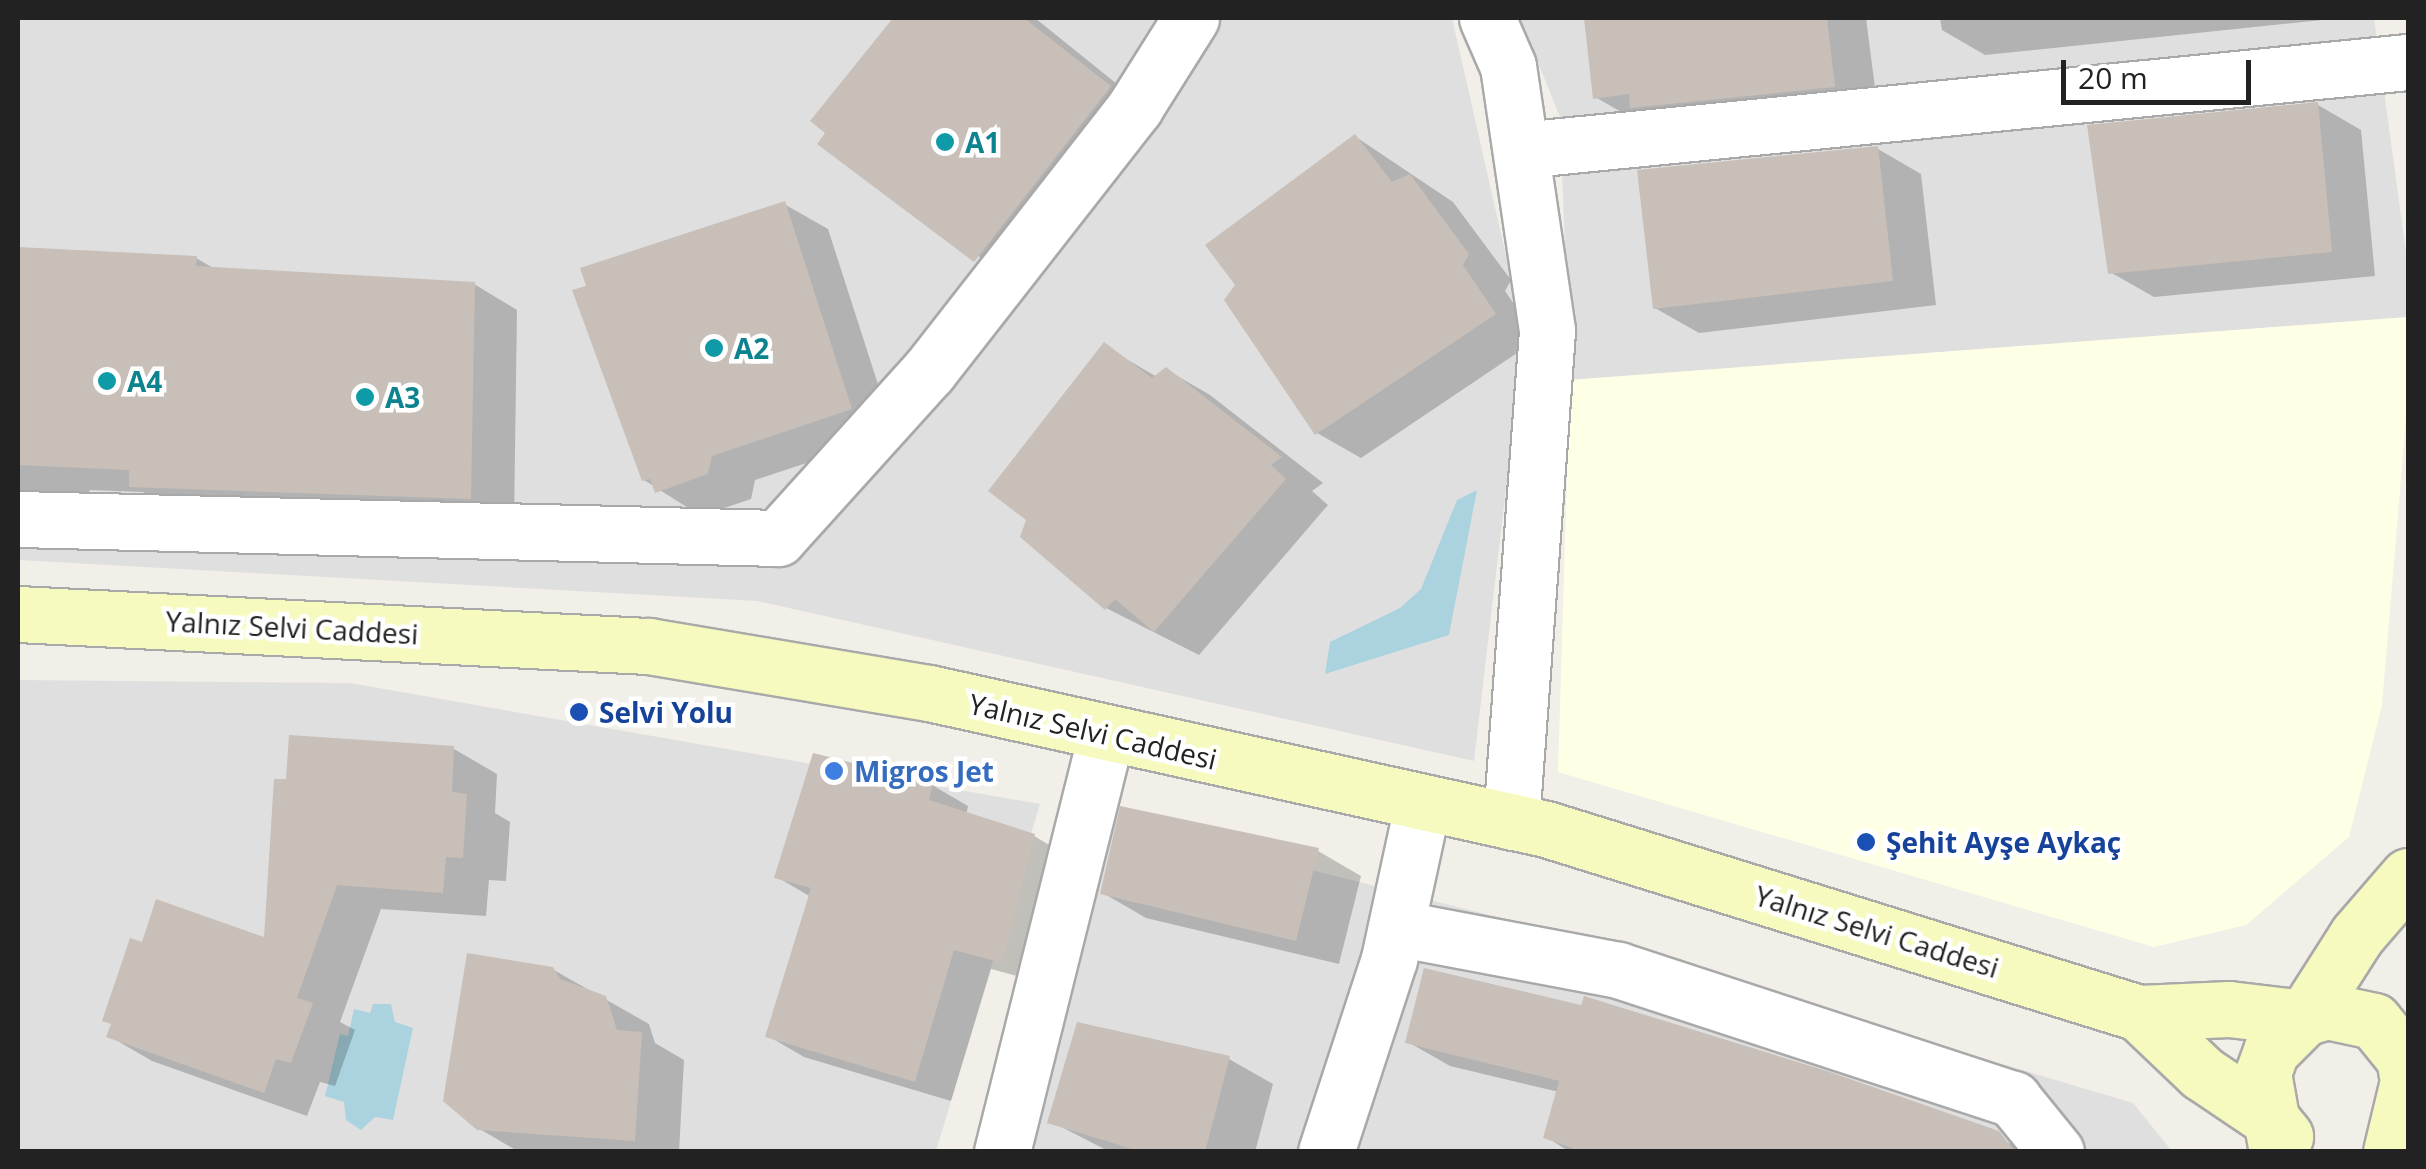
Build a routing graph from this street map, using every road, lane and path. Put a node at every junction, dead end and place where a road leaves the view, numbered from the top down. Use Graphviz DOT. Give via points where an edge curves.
graph roads {
  1 [pos="1191,18"];
  2 [pos="1487,18"];
  3 [pos="2408,62"];
  4 [pos="1520,150"];
  5 [pos="18,519"];
  6 [pos="18,614"];
  7 [pos="1106,735"];
  8 [pos="1422,806"];
  9 [pos="1510,822"];
  10 [pos="2408,876"];
  11 [pos="1396,928"];
  12 [pos="2139,1013"];
  13 [pos="2304,1018"];
  14 [pos="2396,1123"];
  15 [pos="2286,1141"];
  16 [pos="2047,1147"];
  17 [pos="1002,1152"];
  18 [pos="1326,1152"];
  1 -- 5 [label="street" via="1135,106 929,371 778,538"];
  2 -- 4 [label="street" via="1508,66"];
  3 -- 4 [label="street"];
  4 -- 9 [label="street" via="1547,331"];
  6 -- 7 [label="street, Yalnız Selvi Caddesi" via="648,646 929,693"];
  7 -- 8 [label="street, Yalnız Selvi Caddesi"];
  7 -- 17 [label="street"];
  8 -- 9 [label="street, Yalnız Selvi Caddesi"];
  8 -- 11 [label="street"];
  9 -- 12 [label="street, Yalnız Selvi Caddesi"];
  10 -- 13 [label="street" via="2357,935"];
  11 -- 16 [label="street" via="1637,976 2013,1100"];
  11 -- 18 [label="street"];
  12 -- 13 [label="street" via="2229,1009"];
  12 -- 15 [label="street"];
  13 -- 14 [label="street" via="2327,1011 2374,1021 2404,1058"];
  13 -- 15 [label="street" via="2270,1051 2263,1073"];
}
